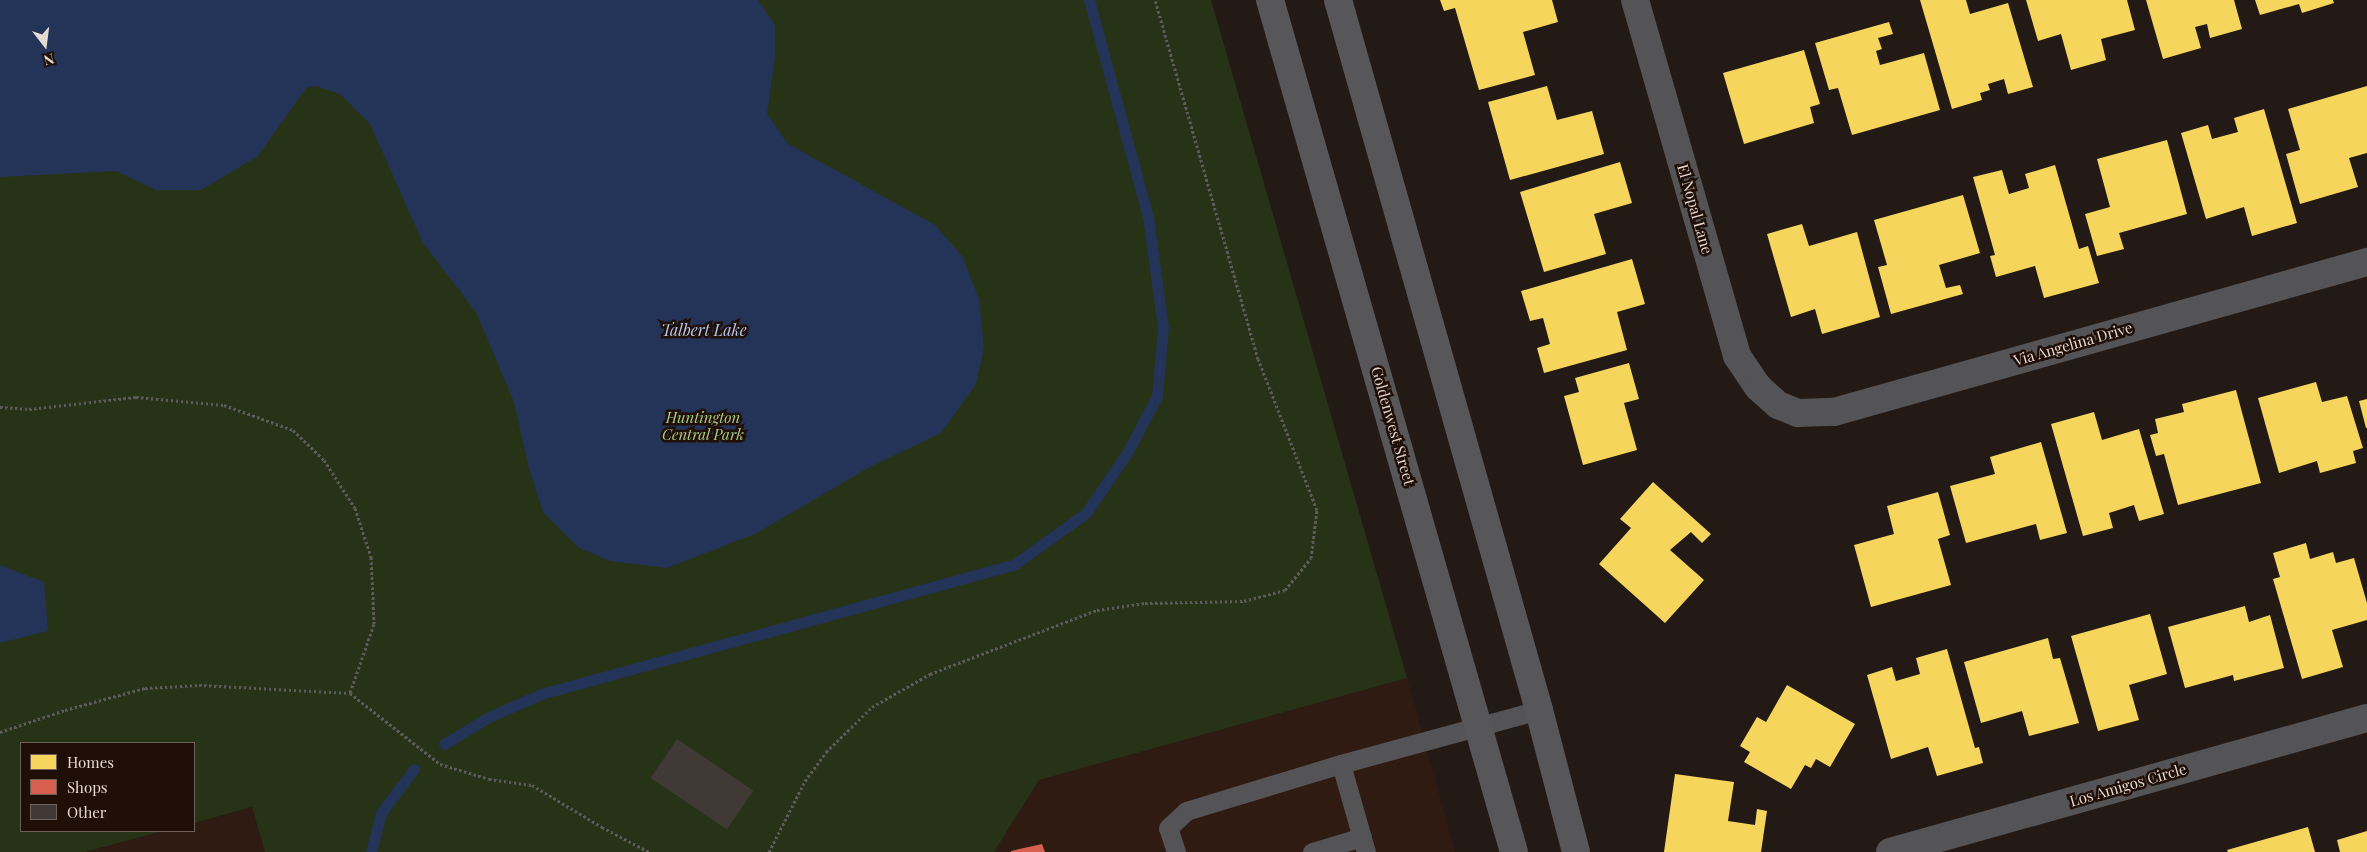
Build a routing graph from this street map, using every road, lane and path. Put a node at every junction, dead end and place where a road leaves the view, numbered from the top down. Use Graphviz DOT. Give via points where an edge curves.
graph roads {
  1 [pos="1155,0"];
  2 [pos="1270,0"];
  3 [pos="1338,0"];
  4 [pos="1638,1"];
  5 [pos="2367,262"];
  6 [pos="1778,405"];
  7 [pos="0,407"];
  8 [pos="350,693"];
  9 [pos="1539,710"];
  10 [pos="2367,718"];
  11 [pos="1480,726"];
  12 [pos="0,732"];
  13 [pos="1341,764"];
  14 [pos="1364,845"];
  15 [pos="1573,851"];
  16 [pos="648,852"];
  17 [pos="769,852"];
  18 [pos="1176,852"];
  19 [pos="1312,852"];
  20 [pos="1514,852"];
  21 [pos="1890,852"];
  1 -- 17 [label="path" via="1258,359 1316,510 1310,558 1285,590 1244,601 1145,603 1097,610 930,674 872,707 826,752 805,781"];
  2 -- 11 [label="main road, Goldenwest Street"];
  3 -- 9 [label="main road"];
  4 -- 6 [label="street, El Nopal Lane" via="1737,356 1758,386"];
  5 -- 6 [label="street, Via Angelina Drive" via="1834,412 1798,413"];
  7 -- 8 [label="path" via="30,409 136,397 224,405 293,430 324,460 355,508 371,557 374,624"];
  8 -- 12 [label="path" via="198,685 145,688"];
  8 -- 16 [label="path" via="440,764 488,779 532,785"];
  9 -- 11 [label="lane"];
  9 -- 15 [label="main road"];
  10 -- 21 [label="street, Los Amigos Circle"];
  11 -- 13 [label="lane"];
  11 -- 20 [label="main road, Goldenwest Street"];
  13 -- 14 [label="lane"];
  13 -- 18 [label="lane" via="1186,811 1168,828"];
  14 -- 19 [label="lane"];
}
